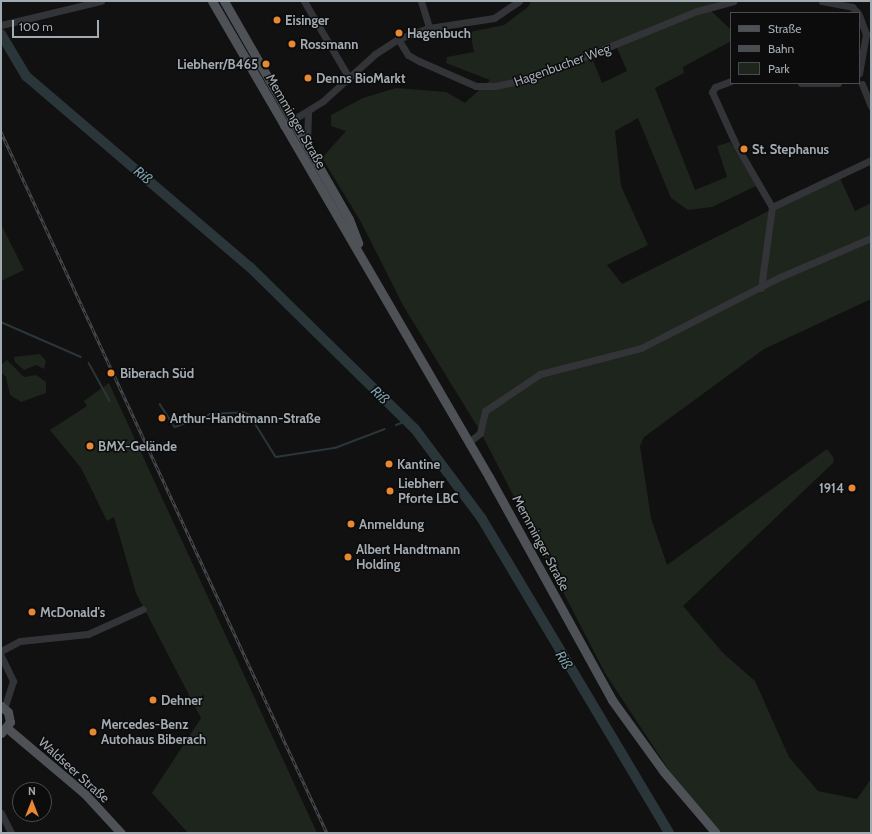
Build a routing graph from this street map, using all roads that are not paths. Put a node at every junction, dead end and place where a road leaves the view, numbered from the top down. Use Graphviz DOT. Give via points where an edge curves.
graph roads {
  1 [pos="101,1"];
  2 [pos="212,1"];
  3 [pos="224,1"];
  4 [pos="304,1"];
  5 [pos="421,1"];
  6 [pos="520,1"];
  7 [pos="734,1"];
  8 [pos="822,1"];
  9 [pos="857,12"];
  10 [pos="860,17"];
  11 [pos="1,25"];
  12 [pos="429,28"];
  13 [pos="398,39"];
  14 [pos="860,67"];
  15 [pos="349,78"];
  16 [pos="730,81"];
  17 [pos="861,83"];
  18 [pos="871,86"];
  19 [pos="871,104"];
  20 [pos="308,112"];
  21 [pos="293,120"];
  22 [pos="283,126"];
  23 [pos="307,143"];
  24 [pos="871,160"];
  25 [pos="772,208"];
  26 [pos="871,238"];
  27 [pos="361,252"];
  28 [pos="761,288"];
  29 [pos="469,442"];
  30 [pos="143,609"];
  31 [pos="1,651"];
  32 [pos="1,656"];
  33 [pos="2,707"];
  34 [pos="4,731"];
  35 [pos="1,813"];
  36 [pos="12,833"];
  37 [pos="122,833"];
  38 [pos="716,833"];
  1 -- 11 [label="street"];
  2 -- 22 [label="main road, Memminger Straße"];
  3 -- 21 [label="main road, Memminger Straße"];
  4 -- 15 [label="street"];
  5 -- 12 [label="street"];
  6 -- 12 [label="street" via="494,18"];
  7 -- 13 [label="street, Hagenbucher Weg" via="697,11 532,78 495,86 476,86 419,61 408,55"];
  8 -- 9 [label="street" via="852,7"];
  10 -- 14 [label="street" via="866,34"];
  12 -- 13 [label="street"];
  13 -- 15 [label="street" via="375,54"];
  15 -- 20 [label="street"];
  16 -- 25 [label="street" via="715,87 712,92 736,146"];
  17 -- 18 [label="street"];
  17 -- 19 [label="street"];
  20 -- 21 [label="street"];
  20 -- 23 [label="street"];
  21 -- 22 [label="street"];
  21 -- 23 [label="main road, Memminger Straße"];
  22 -- 27 [label="main road, Memminger Straße" via="340,225"];
  23 -- 27 [label="main road, Memminger Straße" via="349,219"];
  24 -- 25 [label="street"];
  25 -- 28 [label="street"];
  26 -- 28 [label="street"];
  27 -- 29 [label="main road, Memminger Straße"];
  28 -- 29 [label="street" via="641,348 540,374 485,411 480,433"];
  29 -- 38 [label="main road, Memminger Straße" via="612,700 664,772"];
  30 -- 31 [label="street" via="88,634 20,641"];
  32 -- 33 [label="street" via="13,680"];
  33 -- 34 [label="main road" via="10,717"];
  34 -- 37 [label="main road, Waldseer Straße" via="85,794"];
  35 -- 36 [label="street"];
}
